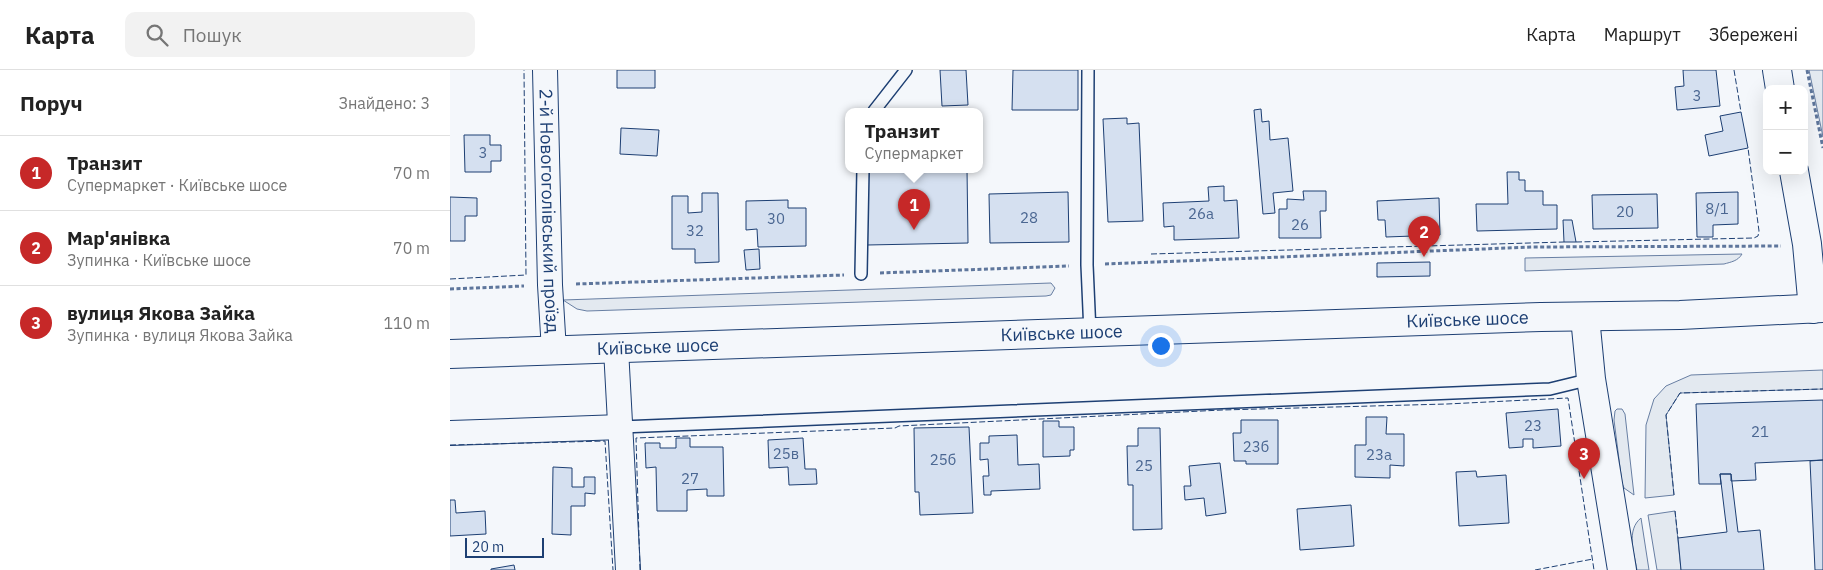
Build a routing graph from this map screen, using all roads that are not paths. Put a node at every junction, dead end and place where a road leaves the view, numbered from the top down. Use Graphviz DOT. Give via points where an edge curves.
graph roads {
  1 [pos="545,70"];
  2 [pos="906,70"];
  3 [pos="1088,70"];
  4 [pos="1777,70"];
  5 [pos="1779,85"];
  6 [pos="876,108"];
  7 [pos="863,173"];
  8 [pos="1795,175"];
  9 [pos="861,274"];
  10 [pos="1818,308"];
  11 [pos="1585,317"];
  12 [pos="1090,333"];
  13 [pos="616,349"];
  14 [pos="554,351"];
  15 [pos="450,354"];
  16 [pos="1591,380"];
  17 [pos="621,427"];
  18 [pos="450,433"];
  19 [pos="628,570"];
  20 [pos="1622,570"];
  1 -- 14 [label="street, 2-й Новогоголівський проїзд"];
  2 -- 6 [label="lane"];
  3 -- 12 [label="lane"];
  4 -- 5 [label="main road"];
  7 -- 9 [label="lane"];
  8 -- 10 [label="main road"];
  10 -- 11 [label="main road, Київське шосе"];
  11 -- 12 [label="main road, Київське шосе"];
  11 -- 16 [label="main road"];
  12 -- 13 [label="main road, Київське шосе"];
  13 -- 14 [label="main road, Київське шосе"];
  13 -- 17 [label="street"];
  14 -- 15 [label="main road, Київське шосе"];
  16 -- 17 [label="lane" via="1550,389"];
  16 -- 20 [label="main road"];
  17 -- 18 [label="street"];
  17 -- 19 [label="street"];
}
